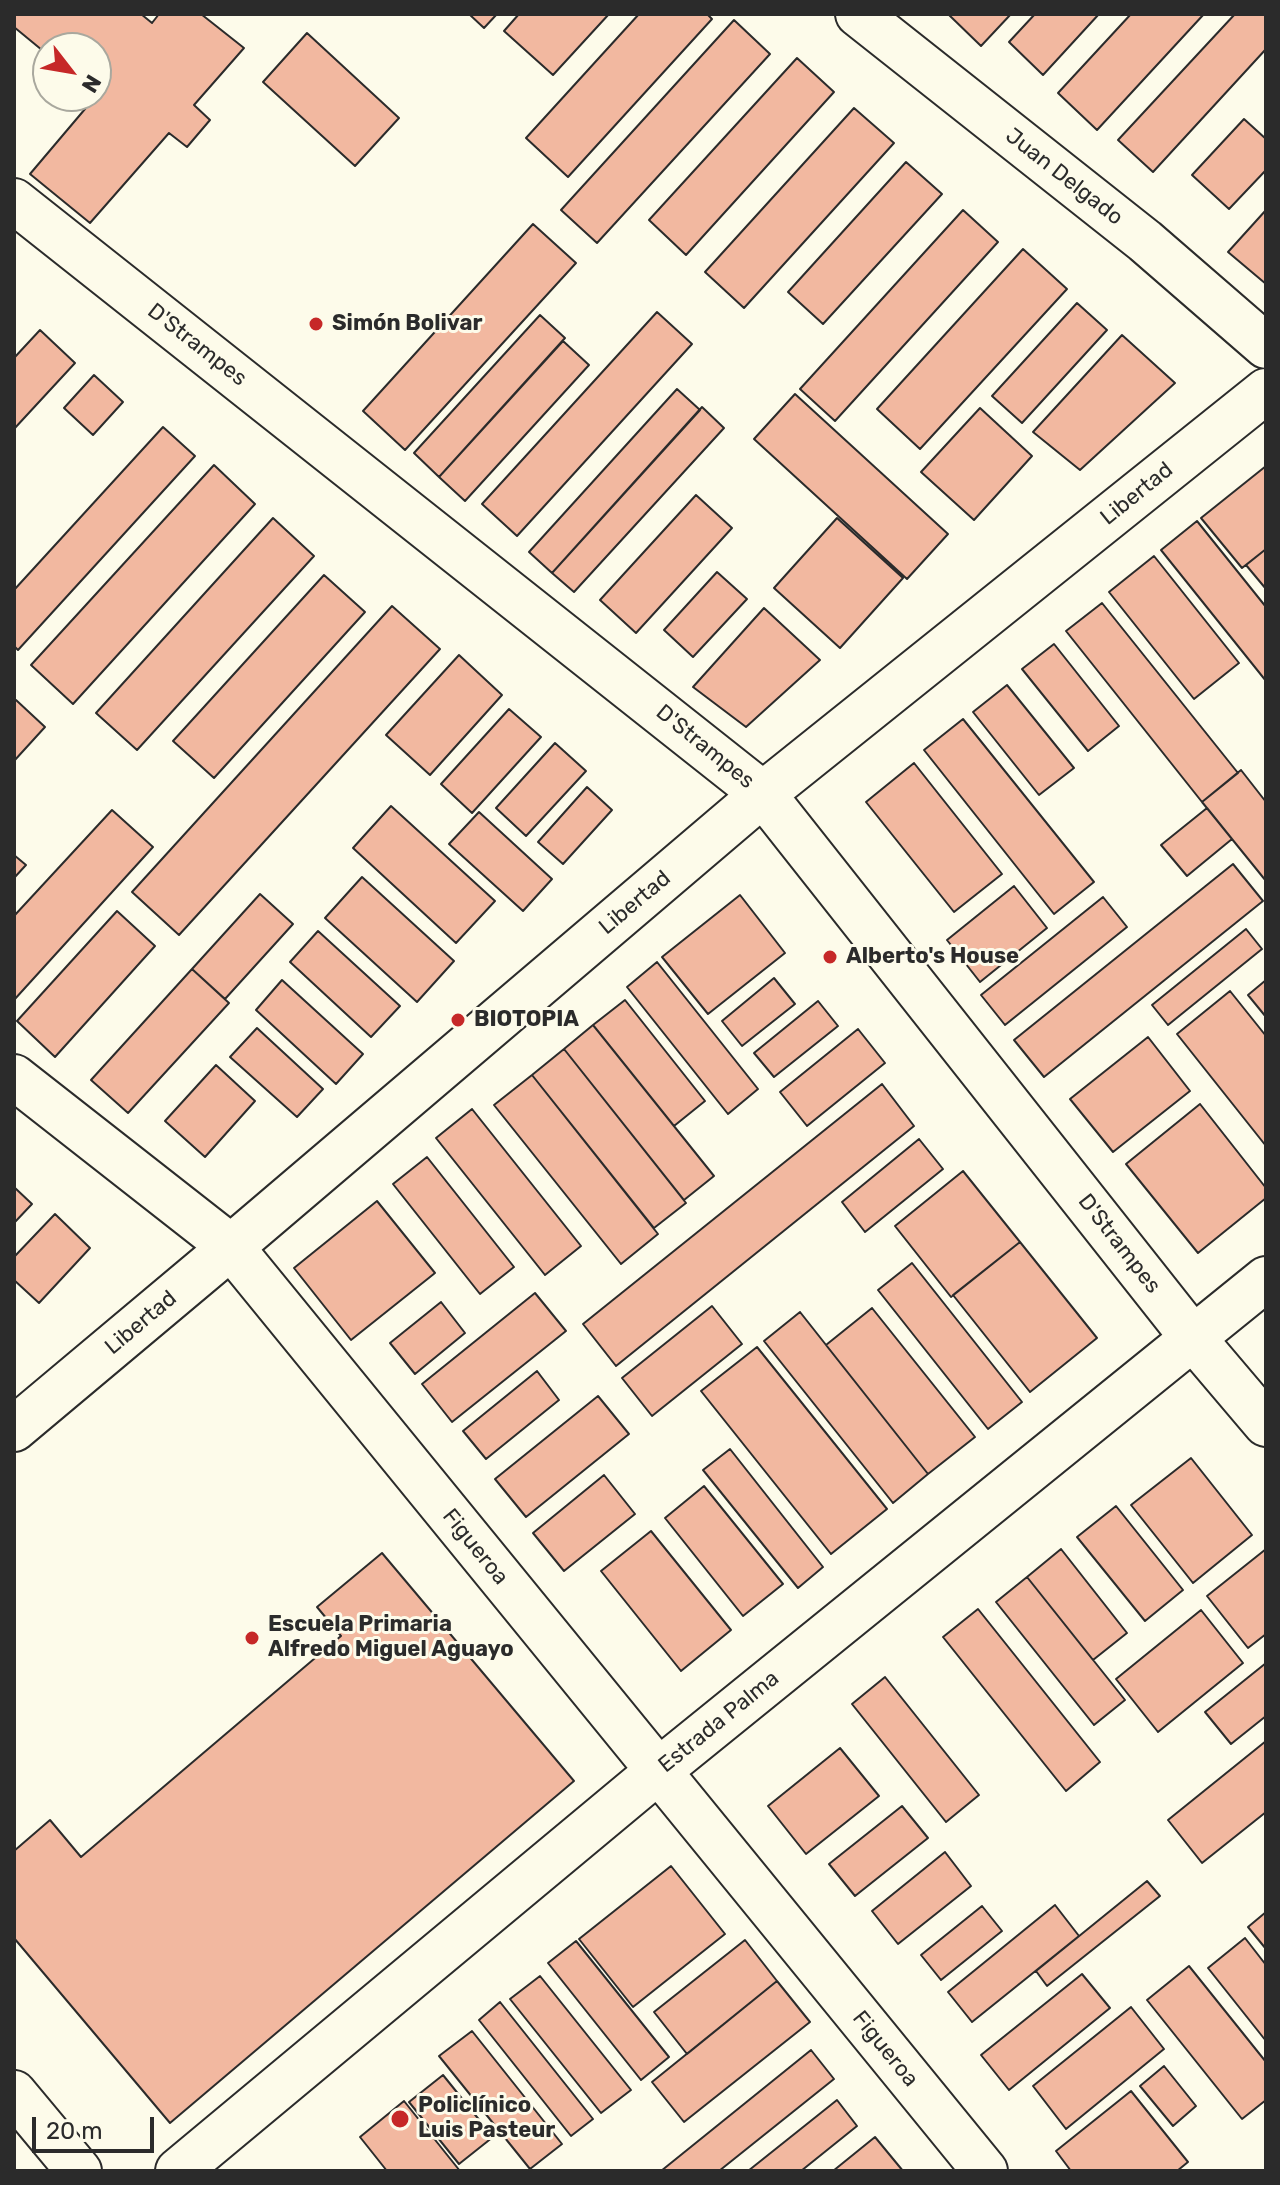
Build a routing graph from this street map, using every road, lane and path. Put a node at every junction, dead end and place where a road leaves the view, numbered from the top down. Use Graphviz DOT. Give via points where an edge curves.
graph roads {
  1 [pos="858,14"];
  2 [pos="14,201"];
  3 [pos="1266,346"];
  4 [pos="1266,391"];
  5 [pos="763,794"];
  6 [pos="14,1077"];
  7 [pos="231,1247"];
  8 [pos="1266,1279"];
  9 [pos="1193,1338"];
  10 [pos="1266,1424"];
  11 [pos="14,1429"];
  12 [pos="657,1772"];
  13 [pos="14,2093"];
  14 [pos="79,2171"];
  15 [pos="178,2171"];
  16 [pos="985,2171"];
  1 -- 3 [label="street, Juan Delgado" via="1145,241"];
  2 -- 5 [label="street, D'Strampes"];
  4 -- 5 [label="street, Libertad"];
  5 -- 7 [label="street, Libertad"];
  5 -- 9 [label="street, D'Strampes"];
  6 -- 7 [label="street, Figueroa"];
  7 -- 11 [label="street, Libertad"];
  7 -- 12 [label="street, Figueroa"];
  8 -- 9 [label="street, Estrada Palma"];
  9 -- 10 [label="street, D'Strampes"];
  9 -- 12 [label="street, Estrada Palma"];
  12 -- 15 [label="street, Estrada Palma"];
  12 -- 16 [label="street, Figueroa"];
  13 -- 14 [label="street"];
}
